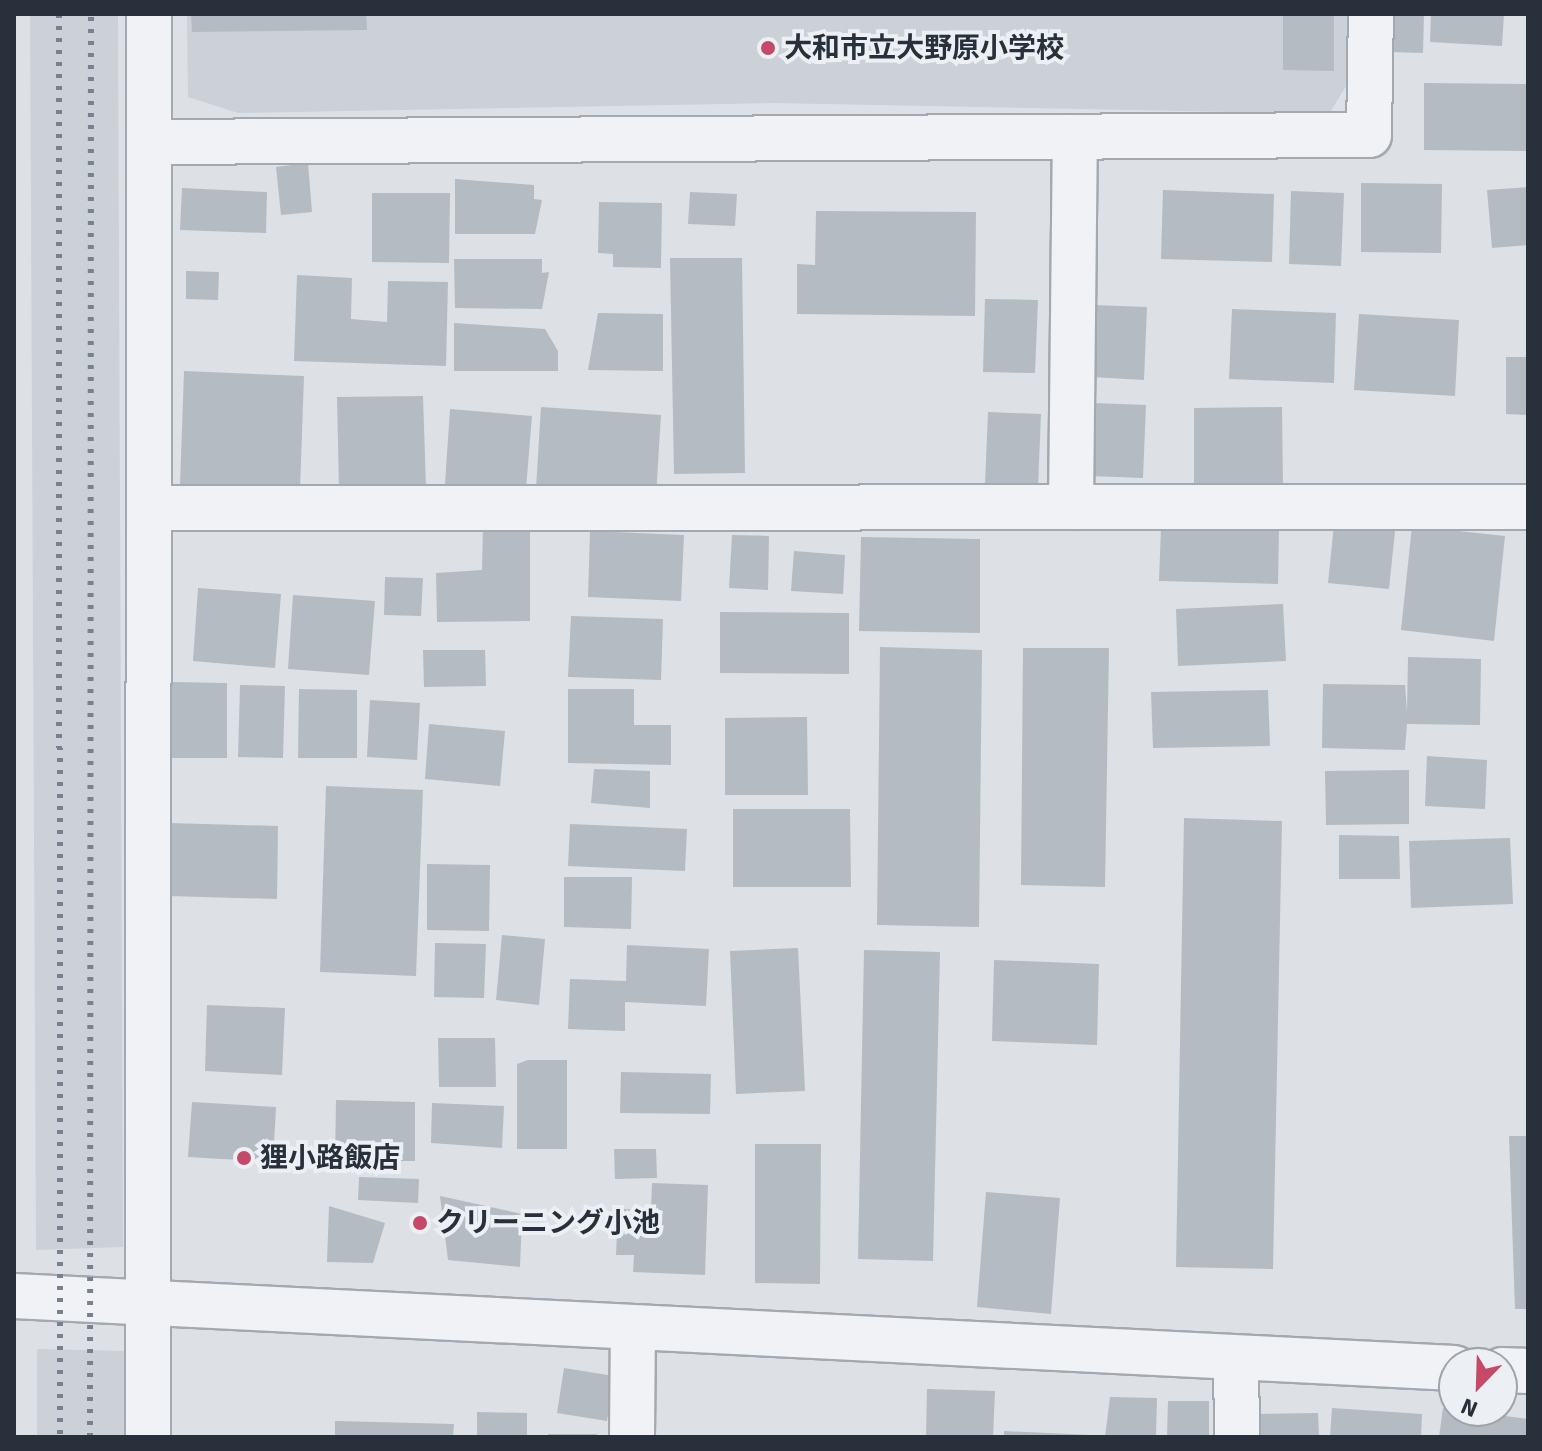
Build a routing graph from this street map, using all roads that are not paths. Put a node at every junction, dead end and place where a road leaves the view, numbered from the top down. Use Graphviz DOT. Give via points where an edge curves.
graph roads {
  1 [pos="149,14"];
  2 [pos="1371,14"];
  3 [pos="1075,140"];
  4 [pos="149,142"];
  5 [pos="1071,507"];
  6 [pos="1528,507"];
  7 [pos="149,508"];
  8 [pos="14,1296"];
  9 [pos="148,1299"];
  10 [pos="633,1332"];
  11 [pos="1236,1361"];
  12 [pos="1438,1367"];
  13 [pos="148,1437"];
  14 [pos="632,1437"];
  15 [pos="1237,1437"];
  1 -- 4 [label="street"];
  2 -- 3 [label="street" via="1369,135"];
  3 -- 4 [label="street"];
  3 -- 5 [label="street"];
  4 -- 7 [label="street"];
  5 -- 6 [label="street"];
  5 -- 7 [label="street"];
  7 -- 9 [label="street"];
  8 -- 9 [label="street"];
  9 -- 10 [label="street"];
  9 -- 13 [label="street"];
  10 -- 11 [label="street"];
  10 -- 14 [label="street"];
  11 -- 12 [label="street"];
  11 -- 15 [label="street"];
}
